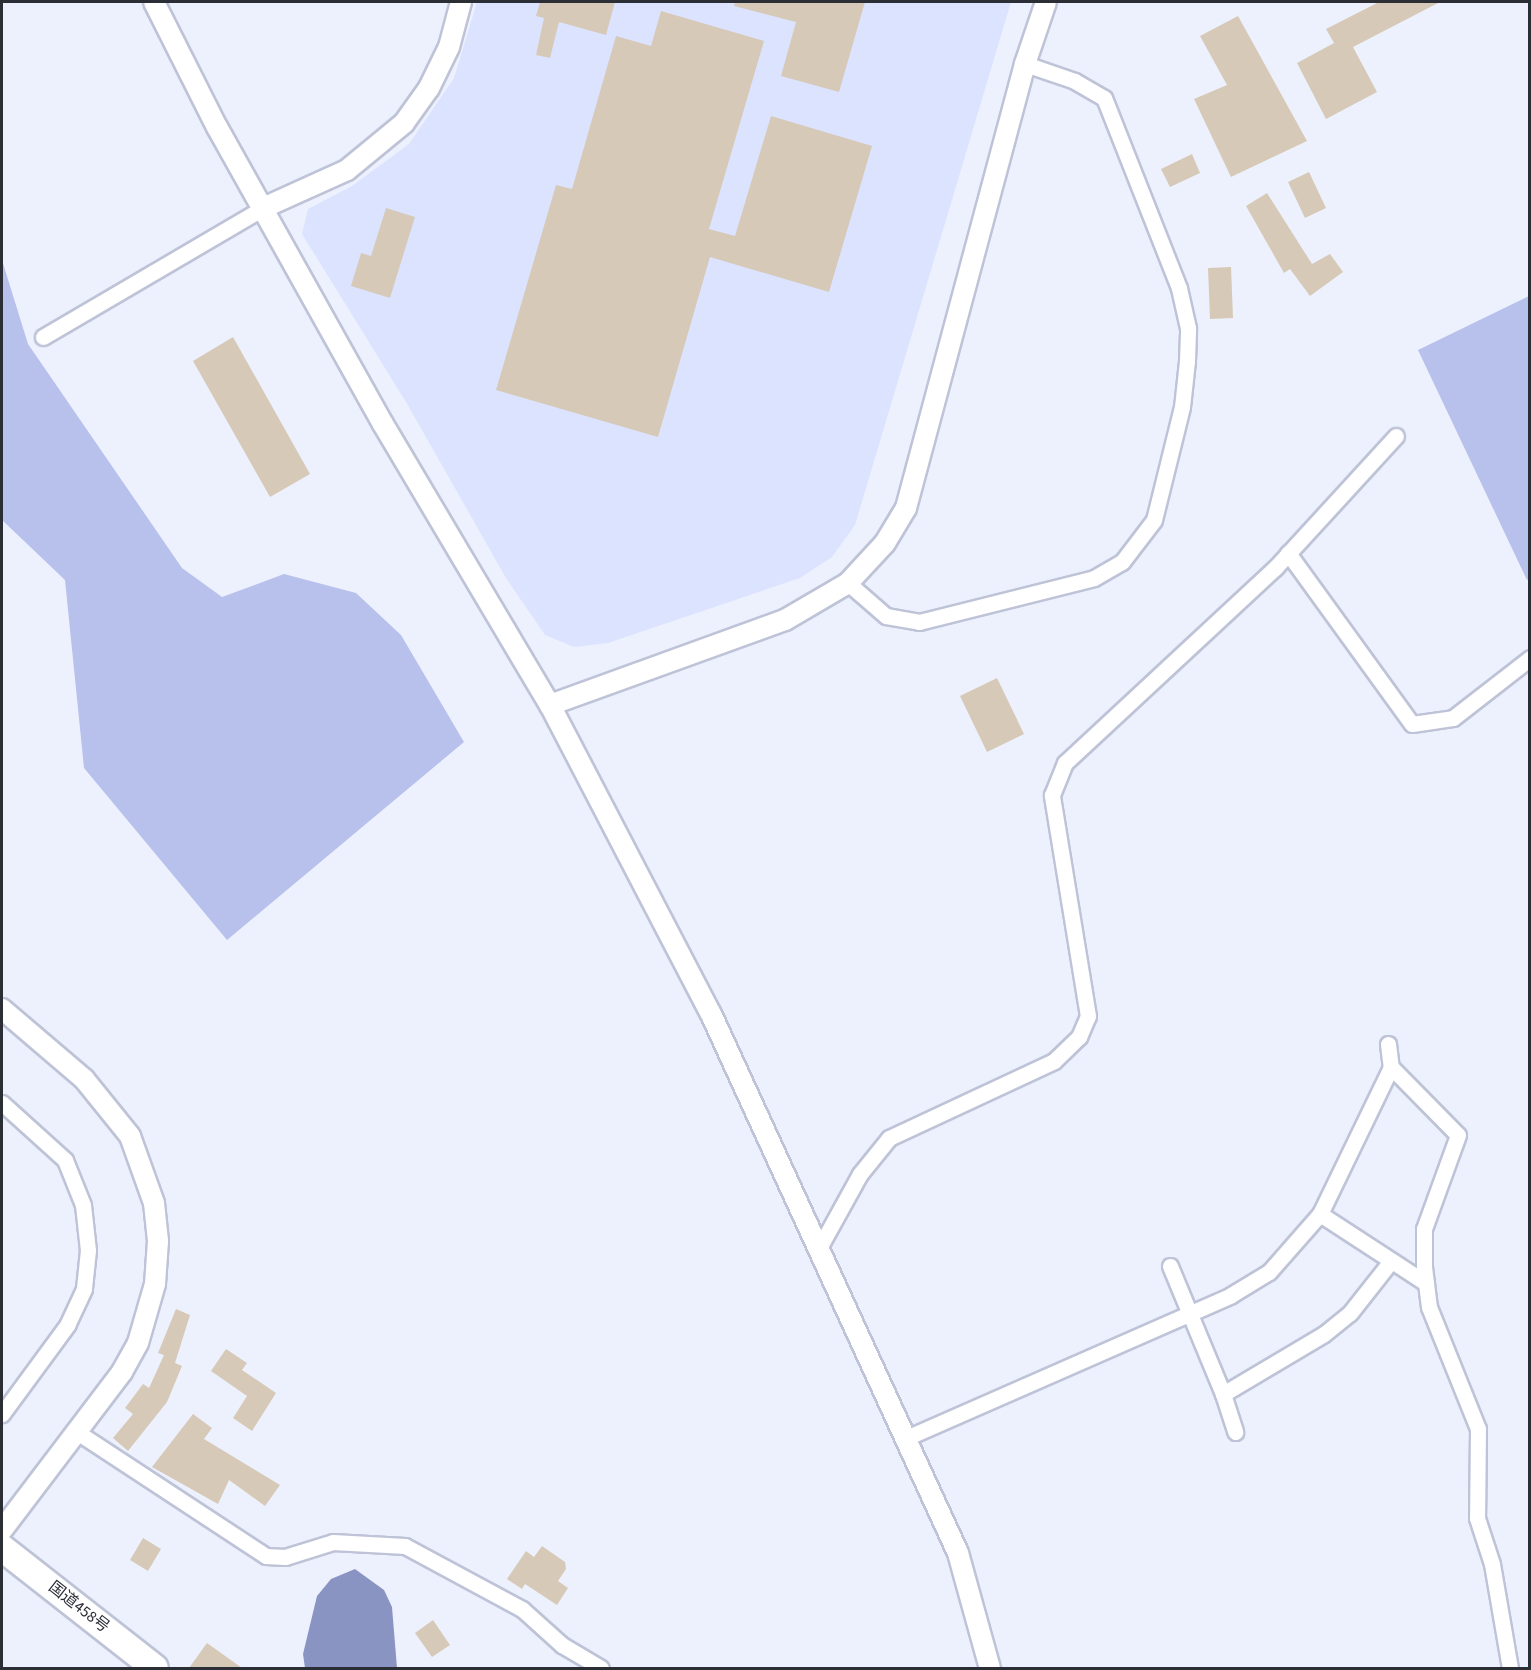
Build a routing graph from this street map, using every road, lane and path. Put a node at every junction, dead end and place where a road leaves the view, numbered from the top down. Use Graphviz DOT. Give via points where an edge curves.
graph roads {
  1 [pos="154,2"];
  2 [pos="461,2"];
  3 [pos="1046,2"];
  4 [pos="1025,64"];
  5 [pos="263,208"];
  6 [pos="43,337"];
  7 [pos="1396,436"];
  8 [pos="1288,553"];
  9 [pos="848,583"];
  10 [pos="1530,658"];
  11 [pos="550,705"];
  12 [pos="2,1009"];
  13 [pos="1388,1044"];
  14 [pos="1391,1066"];
  15 [pos="2,1103"];
  16 [pos="1320,1214"];
  17 [pos="818,1250"];
  18 [pos="1391,1261"];
  19 [pos="1170,1266"];
  20 [pos="1426,1283"];
  21 [pos="1191,1313"];
  22 [pos="1223,1394"];
  23 [pos="2,1414"];
  24 [pos="77,1432"];
  25 [pos="1235,1432"];
  26 [pos="906,1438"];
  27 [pos="2,1530"];
  28 [pos="2,1548"];
  29 [pos="155,1668"];
  30 [pos="601,1668"];
  31 [pos="990,1668"];
  32 [pos="1510,1668"];
  1 -- 5 [label="street"];
  2 -- 5 [label="street" via="449,47 429,88 404,123 346,170"];
  3 -- 4 [label="street"];
  4 -- 9 [label="street" via="906,508 885,543"];
  4 -- 9 [label="street" via="1075,81 1104,98 1179,288 1188,328 1186,372 1173,451 1154,520 1122,562 1094,578 919,622 886,616"];
  5 -- 6 [label="street"];
  5 -- 11 [label="street" via="383,424"];
  7 -- 8 [label="street"];
  8 -- 10 [label="street" via="1412,724 1453,718"];
  8 -- 17 [label="street" via="1065,763 1052,795 1088,1016 1079,1037 1054,1060 889,1138 860,1174"];
  9 -- 11 [label="street" via="785,620"];
  11 -- 17 [label="street" via="711,1014"];
  12 -- 24 [label="street" via="109,1107 144,1167 154,1203 158,1240 149,1313 122,1372"];
  13 -- 14 [label="street"];
  14 -- 16 [label="street"];
  14 -- 20 [label="street" via="1458,1135 1424,1228"];
  15 -- 23 [label="street" via="65,1160 83,1205 88,1250 84,1289 68,1324"];
  16 -- 18 [label="street"];
  16 -- 21 [label="street" via="1269,1272"];
  17 -- 26 [label="street"];
  18 -- 20 [label="street"];
  18 -- 22 [label="street" via="1350,1312 1324,1334 1285,1361"];
  19 -- 21 [label="street"];
  20 -- 32 [label="street" via="1429,1307 1478,1429 1477,1518 1492,1564"];
  21 -- 22 [label="street"];
  21 -- 26 [label="street"];
  22 -- 25 [label="street"];
  24 -- 27 [label="street"];
  24 -- 30 [label="street" via="266,1556 285,1557 333,1542 405,1546 522,1609 562,1645"];
  26 -- 31 [label="street" via="958,1553"];
  28 -- 29 [label="highway, 国道458号"];
}
